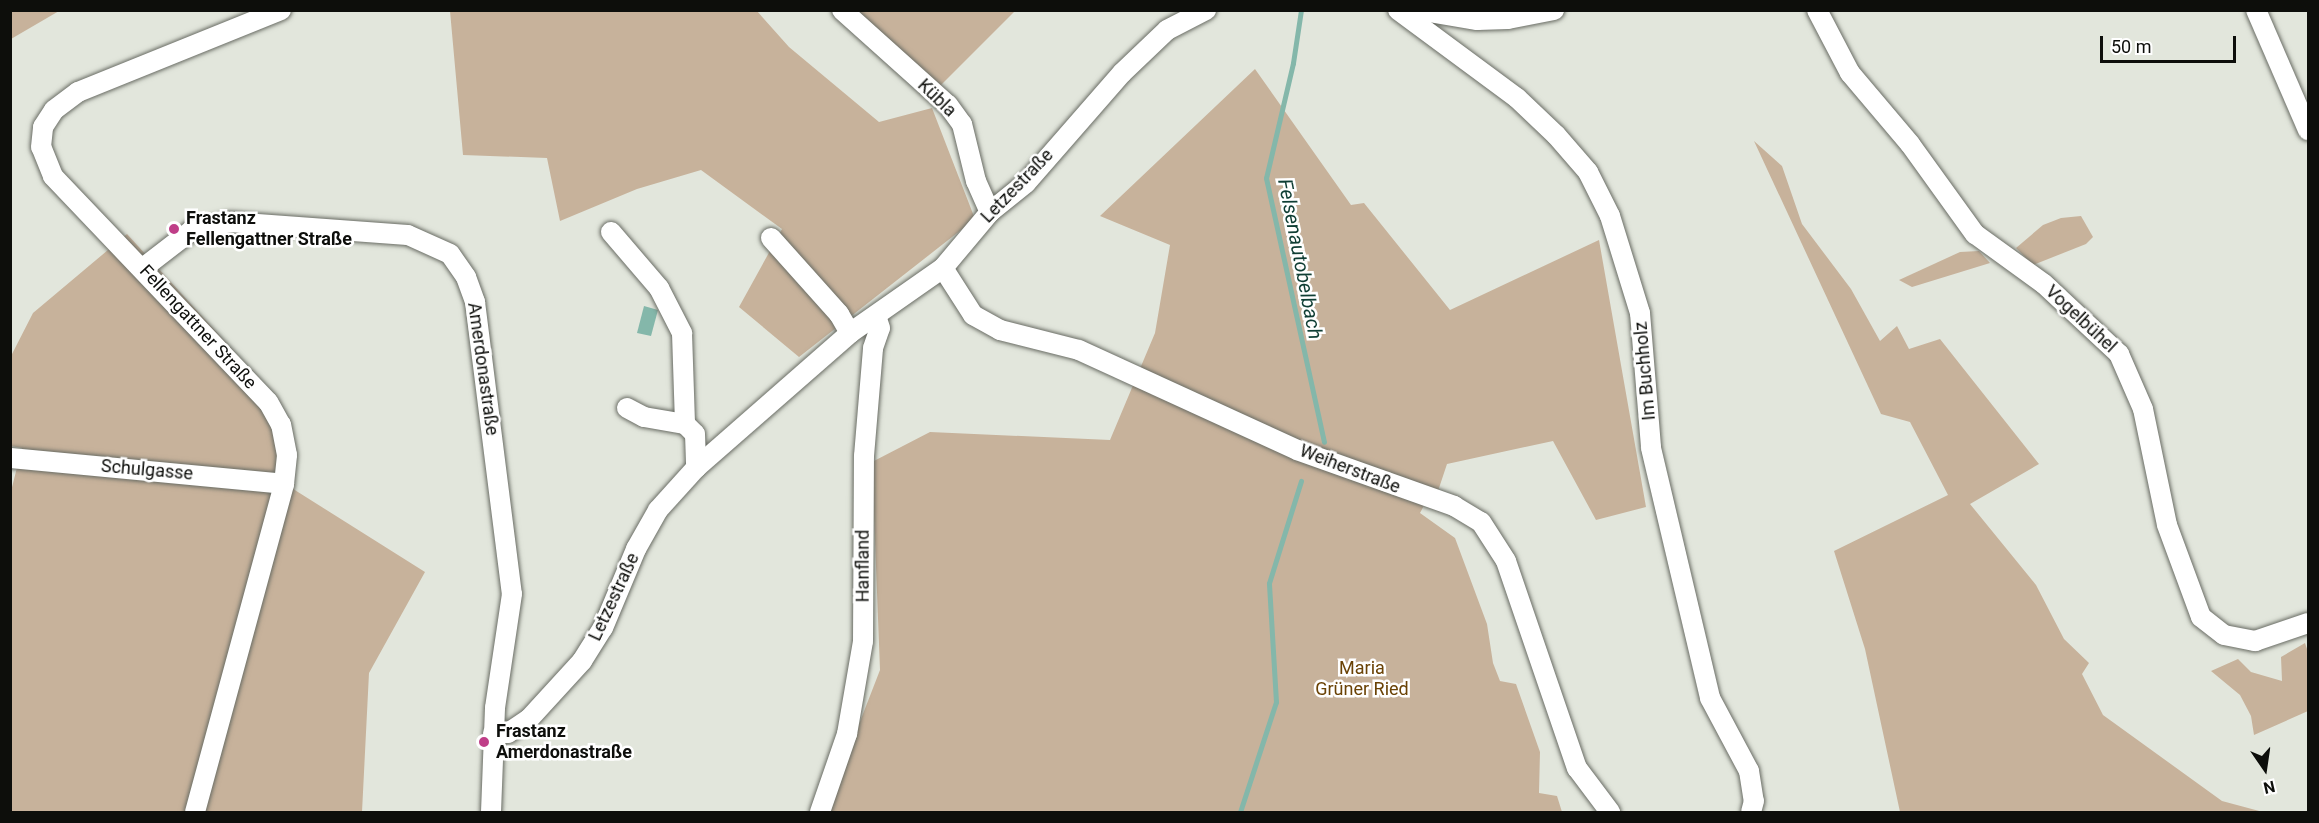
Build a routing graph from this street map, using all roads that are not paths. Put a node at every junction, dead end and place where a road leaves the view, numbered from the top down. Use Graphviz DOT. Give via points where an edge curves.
graph roads {
  1 [pos="282,10"];
  2 [pos="842,10"];
  3 [pos="1206,10"];
  4 [pos="1398,10"];
  5 [pos="1417,10"];
  6 [pos="1554,10"];
  7 [pos="1817,10"];
  8 [pos="2256,10"];
  9 [pos="2308,130"];
  10 [pos="990,212"];
  11 [pos="611,232"];
  12 [pos="771,238"];
  13 [pos="143,268"];
  14 [pos="943,268"];
  15 [pos="876,316"];
  16 [pos="850,333"];
  17 [pos="627,408"];
  18 [pos="685,424"];
  19 [pos="11,459"];
  20 [pos="696,468"];
  21 [pos="284,484"];
  22 [pos="2308,623"];
  23 [pos="493,733"];
  24 [pos="195,813"];
  25 [pos="491,813"];
  26 [pos="820,813"];
  27 [pos="1610,813"];
  28 [pos="1751,813"];
  1 -- 13 [label="street, Fellengattner Straße" via="78,92 54,110 43,127 41,147 54,176"];
  2 -- 10 [label="street, Kübla" via="955,114 962,124 982,201"];
  3 -- 10 [label="street, Letzestraße" via="1167,30 1137,58 1026,183"];
  4 -- 28 [label="street, Im Buchholz" via="1517,98 1556,135 1588,172 1610,216 1640,313 1651,448 1710,698 1749,771 1754,801"];
  5 -- 6 [label="street" via="1477,20 1508,19"];
  7 -- 22 [label="street, Vogelbühel" via="1850,73 1910,144 1975,234 2044,284 2119,354 2143,409 2167,525 2201,617 2224,635 2254,642"];
  8 -- 9 [label="street"];
  10 -- 14 [label="street, Letzestraße"];
  11 -- 18 [label="street" via="659,288 682,333"];
  12 -- 16 [label="street" via="839,314"];
  13 -- 21 [label="street, Fellengattner Straße" via="268,402 281,425 287,455"];
  13 -- 23 [label="street, Amerdonastraße" via="191,231 230,222 408,235 450,254 466,277 475,302 510,566 512,594"];
  14 -- 15 [label="street, Letzestraße"];
  14 -- 27 [label="street, Weiherstraße" via="973,315 1000,330 1079,350 1297,450 1454,506 1482,522 1506,561 1577,768"];
  15 -- 16 [label="street, Letzestraße"];
  15 -- 26 [label="street, Hanfland" via="880,328 873,348 864,456 863,641 847,734"];
  16 -- 20 [label="street, Letzestraße"];
  17 -- 18 [label="street" via="644,417"];
  18 -- 20 [label="street" via="695,434"];
  19 -- 21 [label="street, Schulgasse"];
  20 -- 23 [label="street, Letzestraße" via="658,510 636,549 603,628 582,661 530,719 508,733"];
  21 -- 24 [label="street, Fellengattner Straße"];
  23 -- 25 [label="street, Amerdonastraße"];
}
